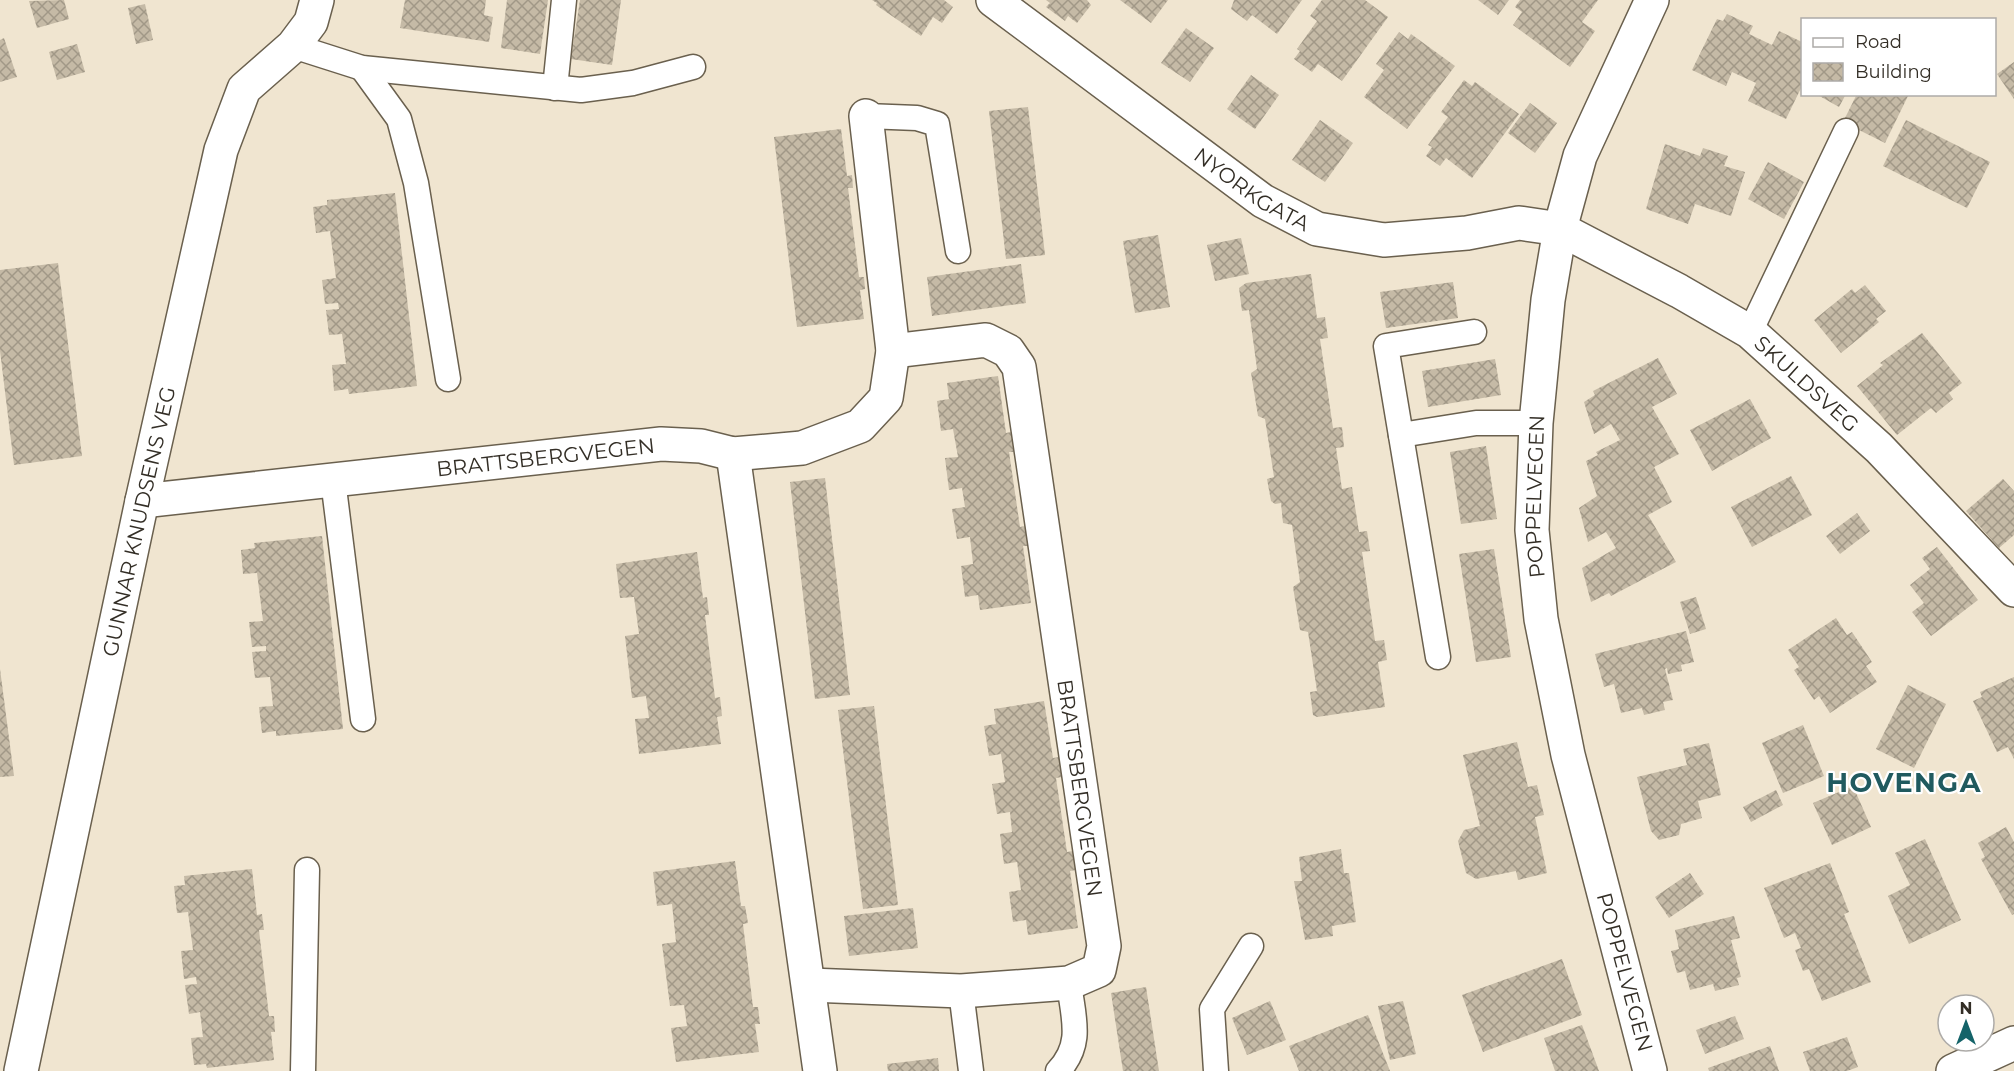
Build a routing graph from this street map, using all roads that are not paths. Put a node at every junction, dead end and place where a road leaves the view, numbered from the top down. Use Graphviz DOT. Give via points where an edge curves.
graph roads {
  1 [pos="317,0"];
  2 [pos="564,0"];
  3 [pos="1652,0"];
  4 [pos="1011,5"];
  5 [pos="293,46"];
  6 [pos="693,67"];
  7 [pos="362,68"];
  8 [pos="555,88"];
  9 [pos="866,116"];
  10 [pos="1846,131"];
  11 [pos="1560,229"];
  12 [pos="958,251"];
  13 [pos="1474,332"];
  14 [pos="1750,332"];
  15 [pos="893,351"];
  16 [pos="448,379"];
  17 [pos="1536,423"];
  18 [pos="1401,435"];
  19 [pos="733,454"];
  20 [pos="333,480"];
  21 [pos="142,501"];
  22 [pos="2014,590"];
  23 [pos="1438,657"];
  24 [pos="363,719"];
  25 [pos="307,870"];
  26 [pos="1251,946"];
  27 [pos="1069,983"];
  28 [pos="810,985"];
  29 [pos="961,991"];
  30 [pos="2014,1043"];
  31 [pos="21,1071"];
  32 [pos="303,1071"];
  33 [pos="820,1071"];
  34 [pos="971,1071"];
  35 [pos="1058,1071"];
  36 [pos="1216,1071"];
  37 [pos="1650,1071"];
  38 [pos="1953,1071"];
  1 -- 5 [label="street, GUNNAR KNUDSENS VEG" via="311,22"];
  2 -- 8 [label="lane"];
  3 -- 11 [label="street, POPPELVEGEN" via="1580,156"];
  4 -- 11 [label="street, NYORKGATA" via="1263,201 1317,229 1384,240 1467,233 1519,223"];
  5 -- 7 [label="lane"];
  5 -- 21 [label="street, GUNNAR KNUDSENS VEG" via="244,89 221,150"];
  6 -- 8 [label="lane" via="633,83 581,90"];
  7 -- 8 [label="lane"];
  7 -- 16 [label="lane" via="399,119 416,183"];
  9 -- 12 [label="lane" via="917,118 937,124"];
  9 -- 15 [label="street, BRATTSBERGVEGEN"];
  10 -- 14 [label="lane"];
  11 -- 14 [label="street, SKULDSVEG"];
  11 -- 17 [label="street, POPPELVEGEN" via="1548,300"];
  13 -- 18 [label="lane" via="1386,346"];
  14 -- 22 [label="street, SKULDSVEG" via="1879,448"];
  15 -- 19 [label="street, BRATTSBERGVEGEN" via="886,398 860,426 802,448"];
  15 -- 27 [label="street, BRATTSBERGVEGEN" via="986,340 1008,351 1019,367 1104,946 1099,970"];
  17 -- 18 [label="lane" via="1476,423"];
  17 -- 37 [label="street, POPPELVEGEN" via="1532,530 1541,619 1568,755"];
  18 -- 23 [label="lane"];
  19 -- 20 [label="street, BRATTSBERGVEGEN" via="701,446 661,444"];
  19 -- 28 [label="street"];
  20 -- 21 [label="street, BRATTSBERGVEGEN"];
  20 -- 24 [label="lane"];
  21 -- 31 [label="street, GUNNAR KNUDSENS VEG"];
  25 -- 32 [label="lane"];
  26 -- 36 [label="lane" via="1212,1010"];
  27 -- 29 [label="street, BRATTSBERGVEGEN"];
  27 -- 35 [label="lane" via="1076,1039 1070,1059"];
  28 -- 29 [label="street, BRATTSBERGVEGEN"];
  28 -- 33 [label="street"];
  29 -- 34 [label="lane"];
  30 -- 38 [label="street"];
}
